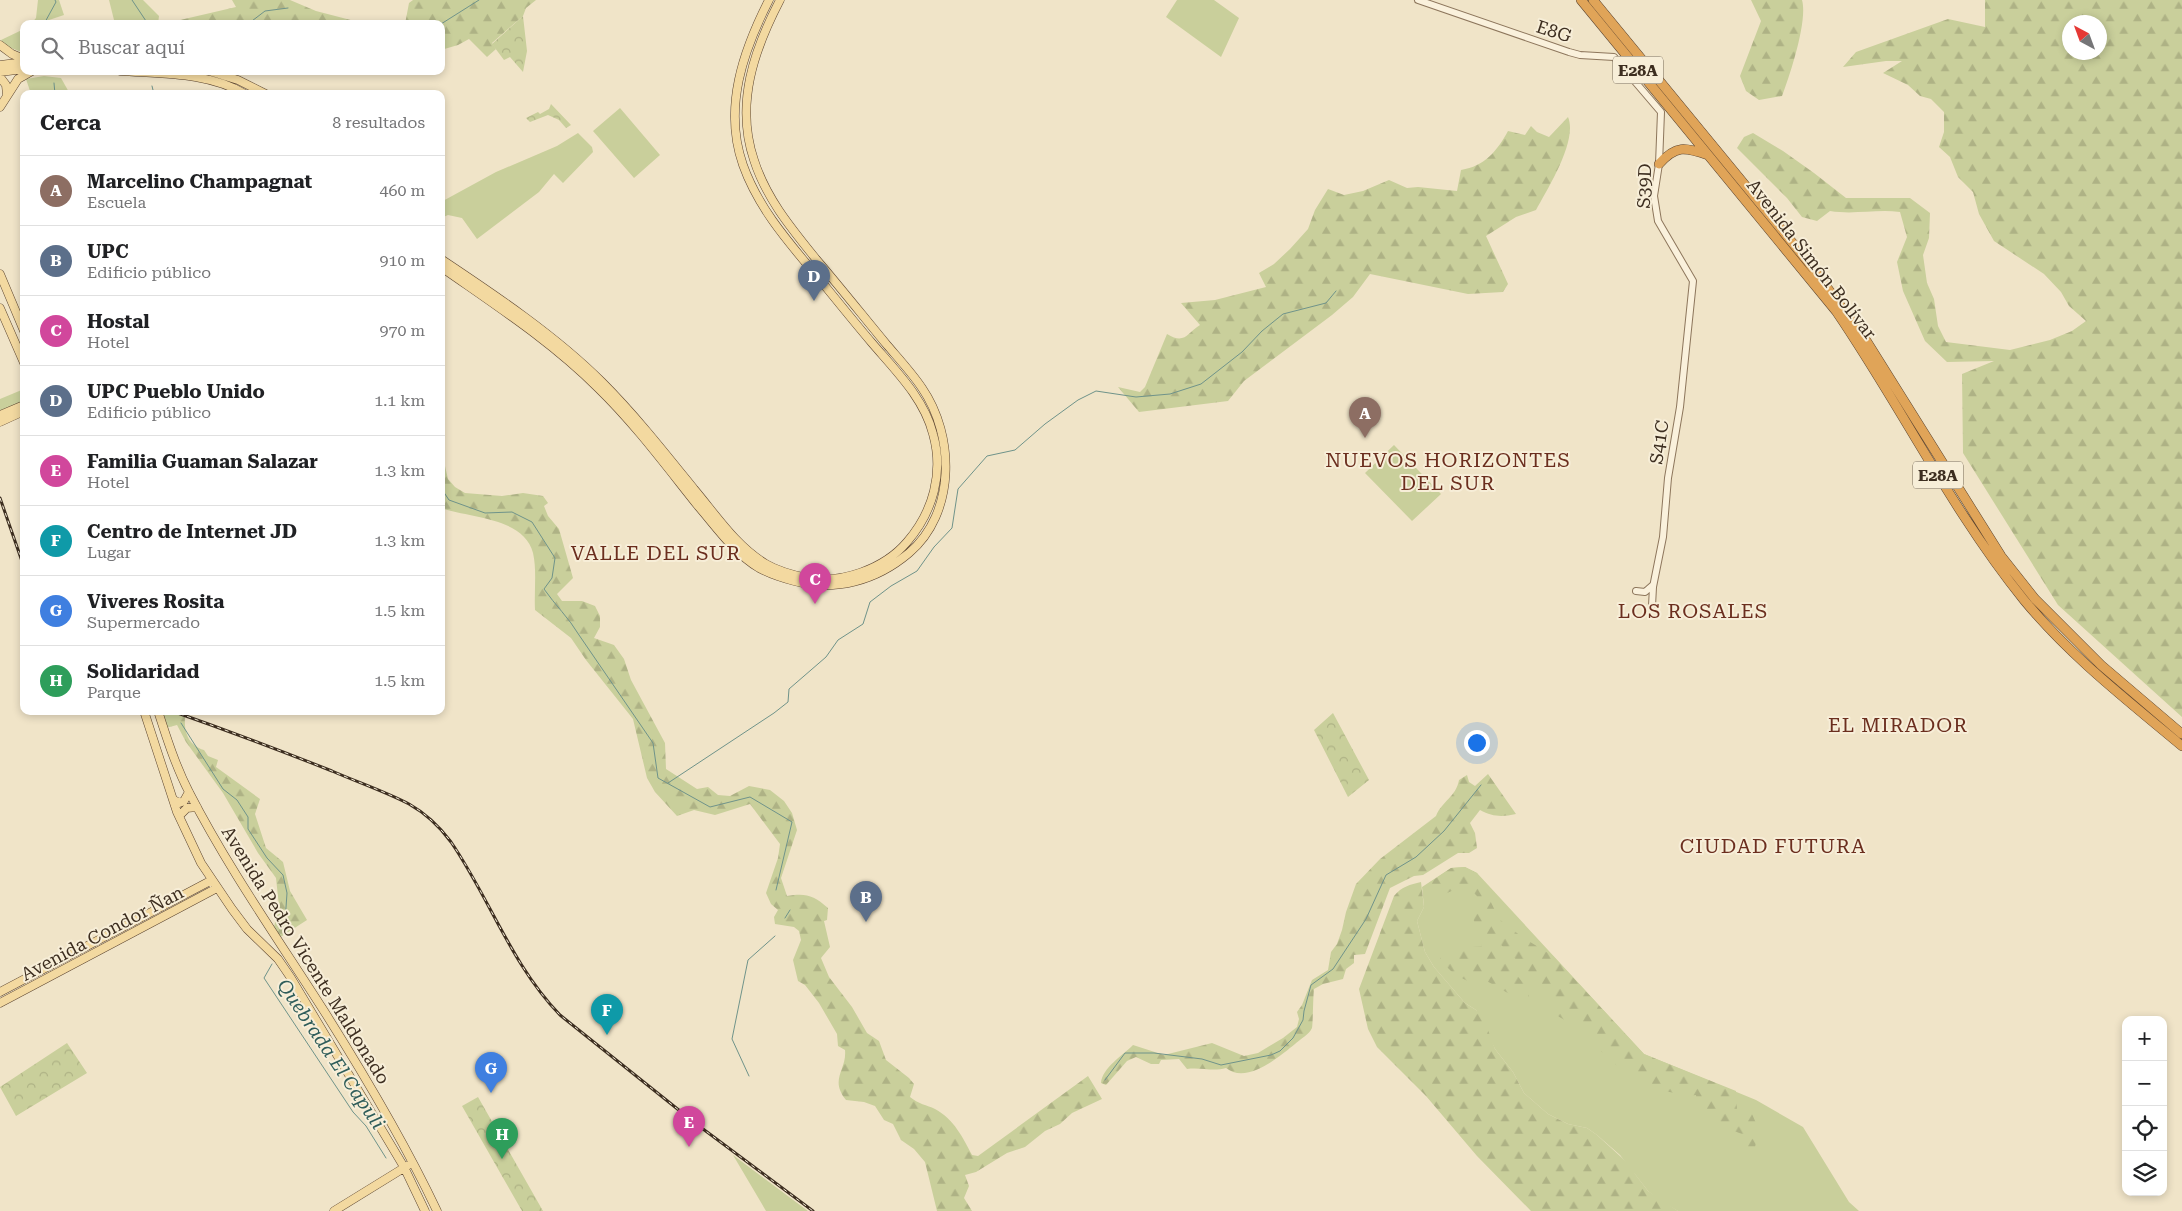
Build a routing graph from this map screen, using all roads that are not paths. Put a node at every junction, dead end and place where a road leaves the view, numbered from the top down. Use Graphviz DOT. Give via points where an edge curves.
graph roads {
  1 [pos="769,0"];
  2 [pos="780,0"];
  3 [pos="1418,0"];
  4 [pos="1581,0"];
  5 [pos="1593,0"];
  6 [pos="0,45"];
  7 [pos="20,58"];
  8 [pos="20,61"];
  9 [pos="0,65"];
  10 [pos="20,70"];
  11 [pos="0,72"];
  12 [pos="25,75"];
  13 [pos="168,75"];
  14 [pos="222,75"];
  15 [pos="0,77"];
  16 [pos="236,90"];
  17 [pos="258,90"];
  18 [pos="7,97"];
  19 [pos="0,107"];
  20 [pos="1661,112"];
  21 [pos="1699,137"];
  22 [pos="1708,155"];
  23 [pos="1659,164"];
  24 [pos="1726,177"];
  25 [pos="1738,177"];
  26 [pos="445,262"];
  27 [pos="445,270"];
  28 [pos="0,274"];
  29 [pos="1693,281"];
  30 [pos="0,308"];
  31 [pos="20,322"];
  32 [pos="20,354"];
  33 [pos="20,406"];
  34 [pos="20,413"];
  35 [pos="0,415"];
  36 [pos="0,422"];
  37 [pos="1932,455"];
  38 [pos="1653,585"];
  39 [pos="1636,591"];
  40 [pos="1652,606"];
  41 [pos="145,715"];
  42 [pos="159,715"];
  43 [pos="2182,734"];
  44 [pos="2182,746"];
  45 [pos="189,792"];
  46 [pos="174,800"];
  47 [pos="197,807"];
  48 [pos="179,816"];
  49 [pos="212,880"];
  50 [pos="217,888"];
  51 [pos="0,992"];
  52 [pos="0,1003"];
  53 [pos="413,1162"];
  54 [pos="404,1167"];
  55 [pos="334,1211"];
  56 [pos="425,1211"];
  57 [pos="437,1211"];
  1 -- 26 [label="main road" via="748,46 738,85 736,131 744,166 767,214 913,392 933,432 936,481 932,502 915,532 889,559 844,577 818,578 785,572 764,563 737,540 651,436 601,382 536,326"];
  2 -- 27 [label="main road" via="756,52 747,90 748,144 767,193 792,229 923,389 940,424 946,481 940,505 929,527 909,553 860,582 834,586 805,584 759,568 727,540 598,388 558,351"];
  3 -- 20 [label="street, E8G" via="1569,52 1614,56"];
  4 -- 21 [label="highway, Avenida Simón Bolívar / E28A"];
  5 -- 21 [label="highway, Avenida Simón Bolívar / E28A"];
  6 -- 7 [label="main road"];
  8 -- 9 [label="main road"];
  10 -- 11 [label="main road"];
  12 -- 18 [label="main road" via="18,79"];
  13 -- 16 [label="main road" via="192,77"];
  14 -- 17 [label="main road"];
  15 -- 18 [label="main road" via="6,85"];
  18 -- 19 [label="main road"];
  20 -- 23 [label="street, S39D"];
  21 -- 22 [label="highway, Avenida Simón Bolívar / E28A"];
  21 -- 25 [label="highway, Avenida Simón Bolívar / E28A"];
  22 -- 23 [label="highway" via="1690,148 1680,149 1668,154"];
  22 -- 24 [label="highway, Avenida Simón Bolívar / E28A"];
  23 -- 29 [label="street, S39D" via="1654,196 1658,222"];
  24 -- 25 [label="highway" via="1735,183"];
  24 -- 37 [label="highway, Avenida Simón Bolívar / E28A" via="1836,311"];
  25 -- 37 [label="highway, Avenida Simón Bolívar / E28A" via="1809,263 1867,342"];
  28 -- 31 [label="main road"];
  29 -- 38 [label="street, S41C" via="1680,407 1668,478 1663,536"];
  30 -- 32 [label="main road"];
  33 -- 35 [label="main road"];
  34 -- 36 [label="main road"];
  37 -- 43 [label="highway, Avenida Simón Bolívar / E28A" via="2001,556 2035,599 2095,660"];
  37 -- 44 [label="highway, Avenida Simón Bolívar / E28A" via="1944,484 2025,601 2074,655"];
  38 -- 39 [label="street" via="1645,592"];
  38 -- 40 [label="street, S41C"];
  41 -- 46 [label="main road, Avenida Pedro Vicente Maldonado"];
  42 -- 45 [label="main road, Avenida Pedro Vicente Maldonado"];
  45 -- 46 [label="main road" via="184,801"];
  45 -- 47 [label="main road, Avenida Pedro Vicente Maldonado"];
  46 -- 48 [label="main road, Avenida Pedro Vicente Maldonado"];
  47 -- 48 [label="main road" via="187,808"];
  47 -- 53 [label="main road, Avenida Pedro Vicente Maldonado" via="232,868 324,1010"];
  48 -- 49 [label="main road, Avenida Pedro Vicente Maldonado"];
  49 -- 50 [label="main road, Avenida Pedro Vicente Maldonado"];
  49 -- 51 [label="main road, Avenida Condor Ñan"];
  50 -- 52 [label="main road, Avenida Condor Ñan"];
  50 -- 54 [label="main road, Avenida Pedro Vicente Maldonado" via="291,978"];
  53 -- 54 [label="main road"];
  53 -- 57 [label="main road, Avenida Pedro Vicente Maldonado"];
  54 -- 55 [label="main road"];
  54 -- 56 [label="main road, Avenida Pedro Vicente Maldonado"];
}
